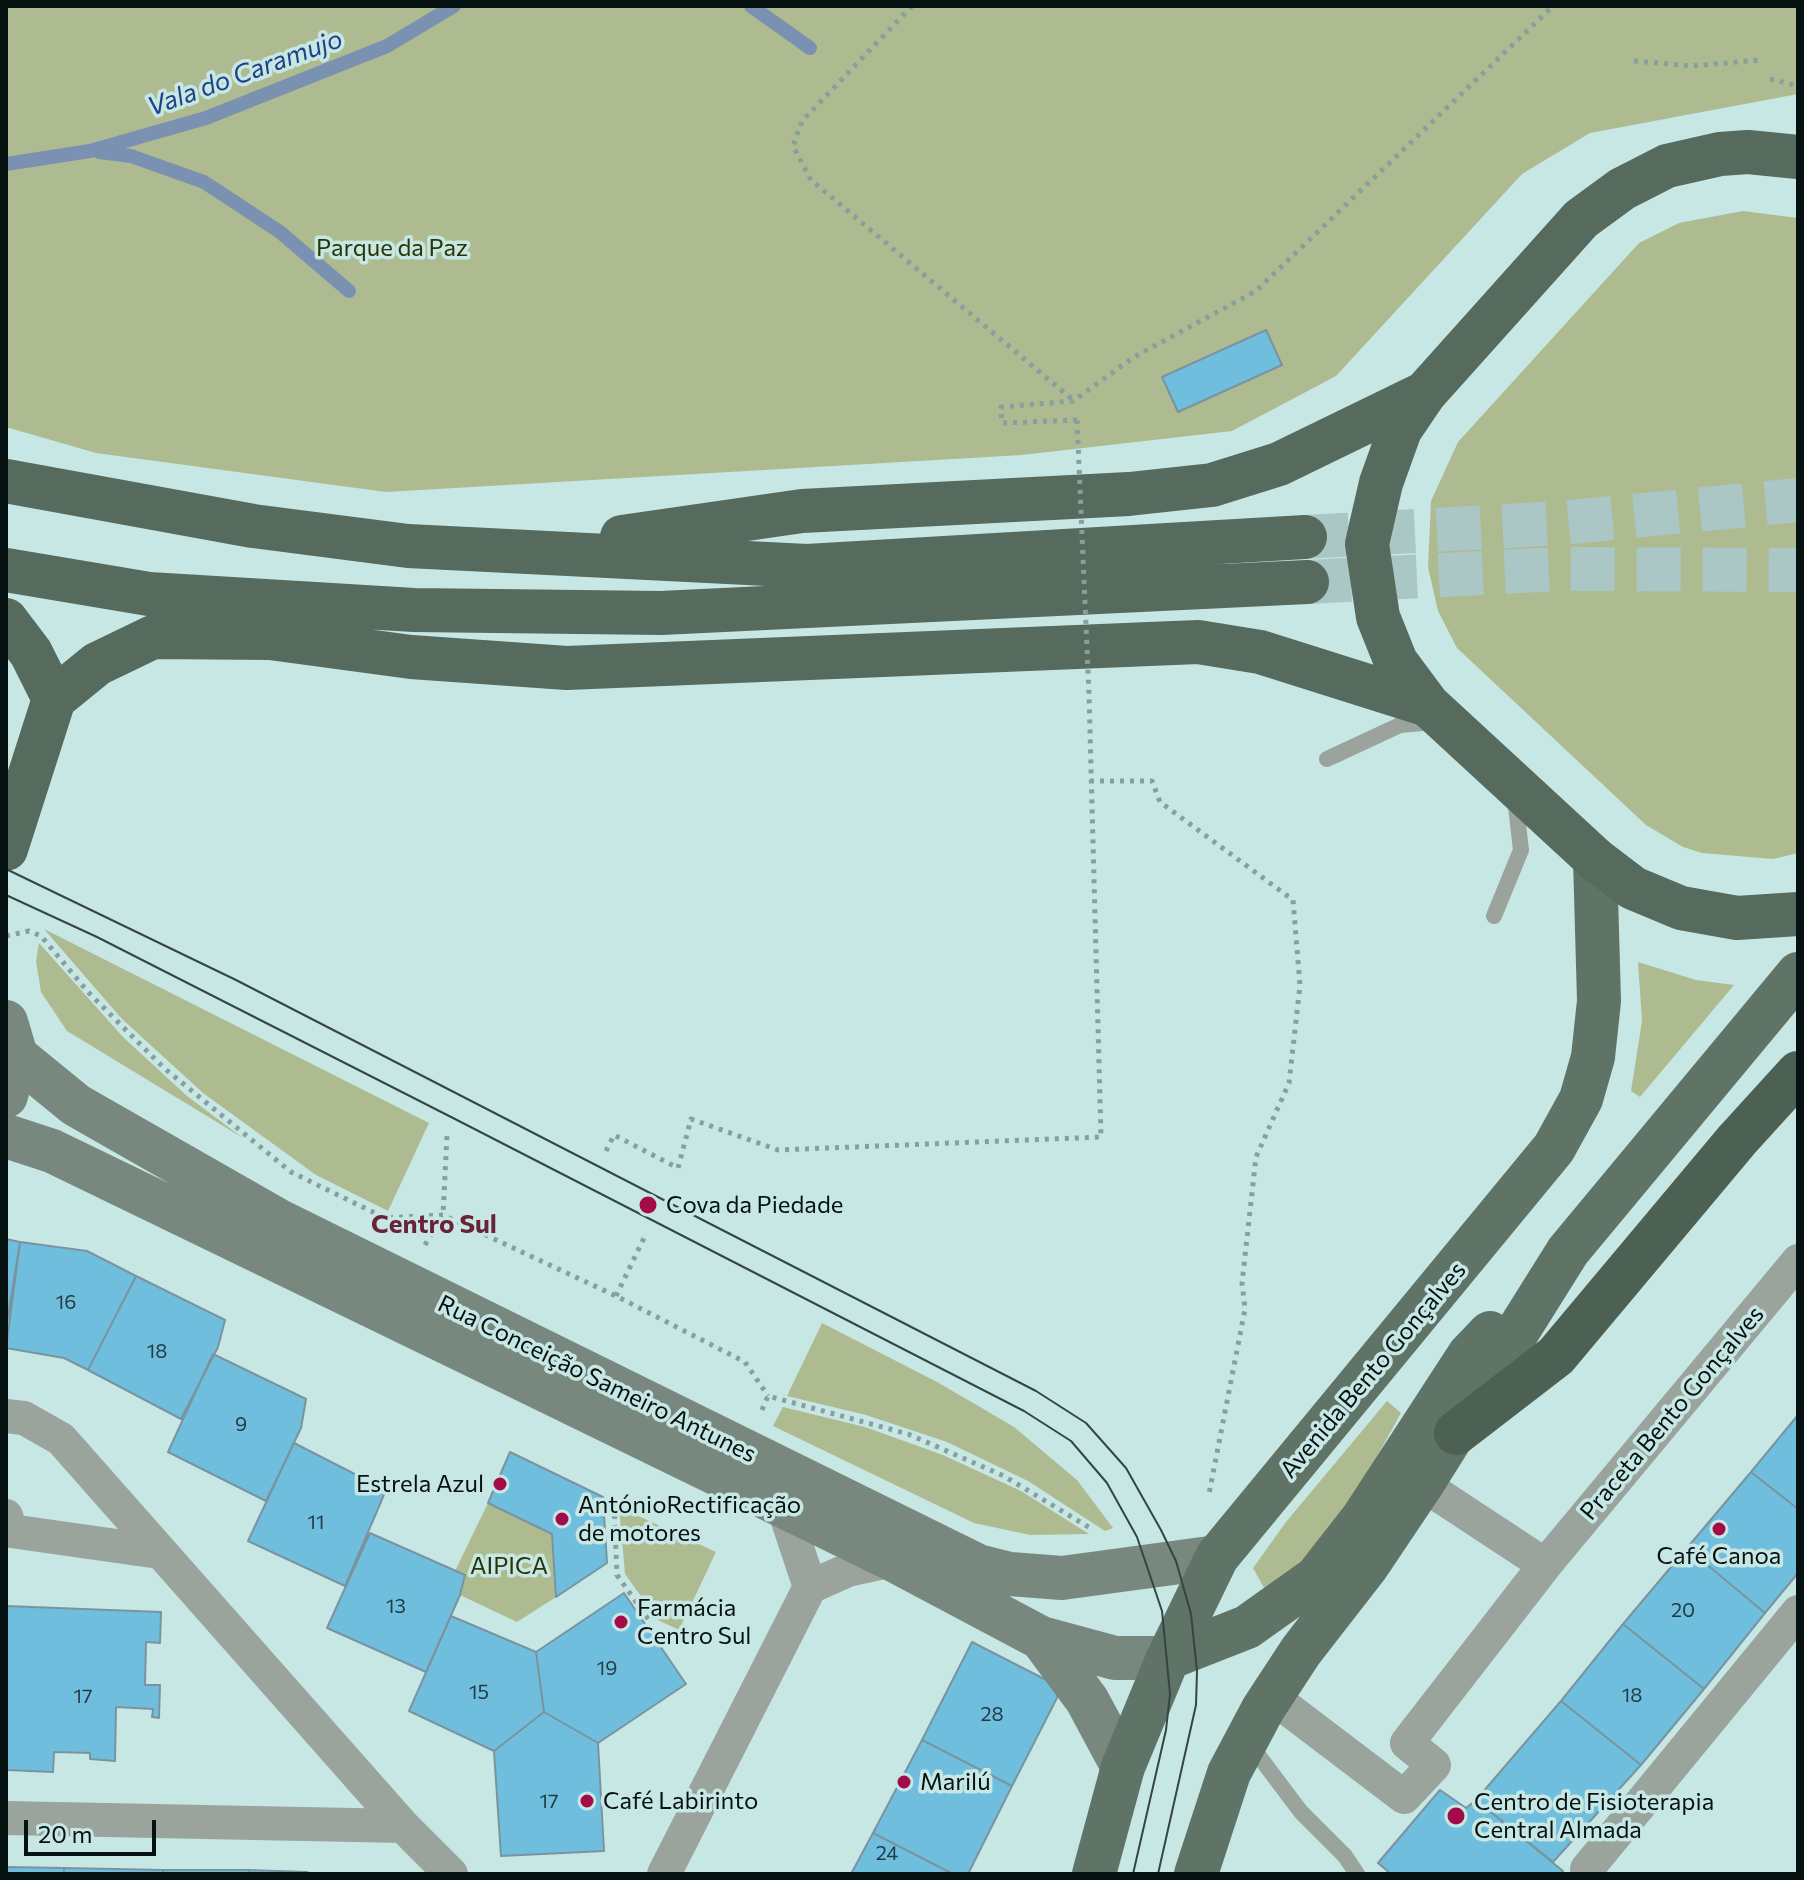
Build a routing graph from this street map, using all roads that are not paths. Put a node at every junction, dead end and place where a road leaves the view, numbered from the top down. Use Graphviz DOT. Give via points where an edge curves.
graph roads {
  1 [pos="1798,157"];
  2 [pos="1425,393"];
  3 [pos="6,481"];
  4 [pos="1305,537"];
  5 [pos="526,550"];
  6 [pos="6,570"];
  7 [pos="1307,582"];
  8 [pos="149,594"];
  9 [pos="6,620"];
  10 [pos="270,638"];
  11 [pos="54,699"];
  12 [pos="1437,714"];
  13 [pos="1327,759"];
  14 [pos="1513,784"];
  15 [pos="6,849"];
  16 [pos="1595,859"];
  17 [pos="1798,914"];
  18 [pos="1494,916"];
  19 [pos="1798,974"];
  20 [pos="9,1058"];
  21 [pos="1798,1073"];
  22 [pos="6,1136"];
  23 [pos="1568,1251"];
  24 [pos="1798,1261"];
  25 [pos="6,1416"];
  26 [pos="1456,1433"];
  27 [pos="1422,1484"];
  28 [pos="784,1509"];
  29 [pos="6,1516"];
  30 [pos="159,1552"];
  31 [pos="1217,1557"];
  32 [pos="894,1560"];
  33 [pos="1545,1565"];
  34 [pos="810,1587"];
  35 [pos="1798,1612"];
  36 [pos="1041,1638"];
  37 [pos="1168,1658"];
  38 [pos="1271,1696"];
  39 [pos="1246,1739"];
  40 [pos="1123,1767"];
  41 [pos="6,1818"];
  42 [pos="403,1826"];
  43 [pos="1587,1869"];
  44 [pos="451,1874"];
  45 [pos="664,1874"];
  46 [pos="1094,1874"];
  47 [pos="1196,1874"];
  48 [pos="1357,1874"];
  1 -- 2 [label="highway" via="1720,154 1667,166 1622,189 1581,219"];
  2 -- 5 [label="highway" via="1279,464 1212,485 802,511"];
  2 -- 12 [label="highway" via="1400,430 1367,544 1378,617 1396,662"];
  3 -- 5 [label="highway" via="253,526 408,546"];
  4 -- 5 [label="highway" via="807,566"];
  6 -- 8 [label="highway"];
  7 -- 8 [label="highway" via="661,613 414,610"];
  8 -- 10 [label="highway"];
  9 -- 11 [label="highway" via="31,653"];
  10 -- 11 [label="highway" via="153,637 97,664"];
  10 -- 12 [label="highway" via="411,657 567,668 1198,642 1260,652"];
  11 -- 15 [label="highway"];
  12 -- 13 [label="lane"];
  12 -- 14 [label="highway"];
  14 -- 16 [label="highway"];
  14 -- 18 [label="lane" via="1521,850"];
  16 -- 17 [label="highway" via="1633,888 1681,908 1737,918"];
  16 -- 31 [label="main road, Avenida Bento Gonçalves" via="1599,1001 1593,1057 1581,1099 1554,1148"];
  19 -- 23 [label="main road"];
  20 -- 31 [label="main road, Rua Conceição Sameiro Antunes" via="76,1105 281,1222 978,1566 1062,1578"];
  21 -- 26 [label="highway" via="1556,1356"];
  22 -- 28 [label="main road, Rua Conceição Sameiro Antunes" via="52,1151"];
  23 -- 26 [label="main road"];
  23 -- 37 [label="main road" via="1469,1355 1363,1518 1316,1578 1247,1627"];
  24 -- 33 [label="street, Praceta Bento Gonçalves"];
  25 -- 30 [label="street" via="24,1418 61,1439"];
  26 -- 27 [label="main road"];
  27 -- 33 [label="street"];
  27 -- 38 [label="main road"];
  28 -- 32 [label="main road, Rua Conceição Sameiro Antunes"];
  28 -- 34 [label="street"];
  29 -- 30 [label="street" via="11,1531"];
  30 -- 42 [label="street"];
  31 -- 37 [label="main road, Avenida Bento Gonçalves"];
  32 -- 34 [label="street" via="848,1570"];
  32 -- 36 [label="main road, Rua Conceição Sameiro Antunes"];
  33 -- 38 [label="street, Praceta Bento Gonçalves" via="1407,1743 1434,1765 1404,1797"];
  34 -- 45 [label="street"];
  35 -- 43 [label="street"];
  36 -- 37 [label="main road" via="1115,1658"];
  36 -- 40 [label="main road" via="1087,1700"];
  37 -- 40 [label="main road, Avenida Bento Gonçalves"];
  38 -- 39 [label="main road"];
  39 -- 47 [label="main road" via="1216,1807"];
  39 -- 48 [label="lane"];
  40 -- 46 [label="main road, Avenida Bento Gonçalves"];
  41 -- 42 [label="street"];
  42 -- 44 [label="street"];
}
